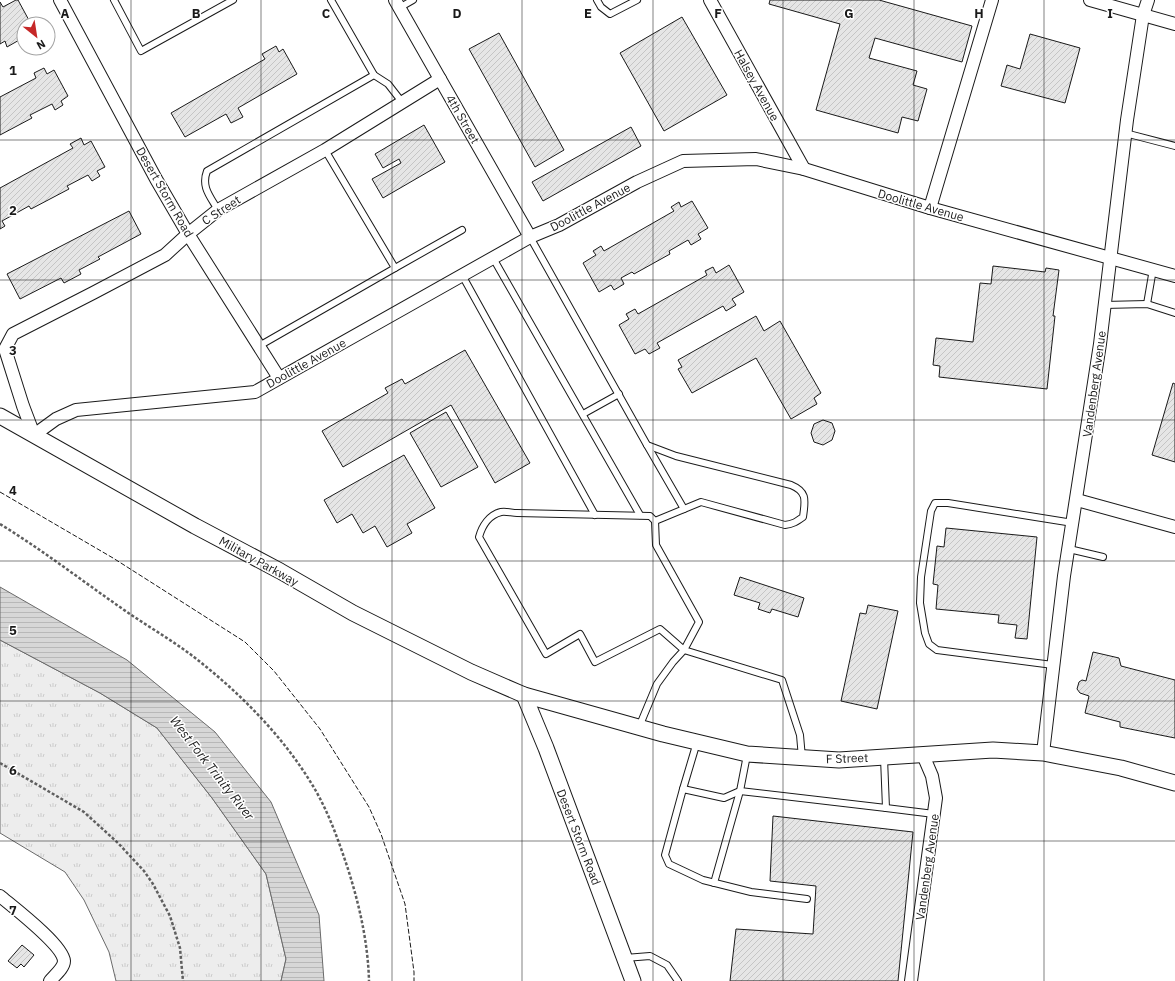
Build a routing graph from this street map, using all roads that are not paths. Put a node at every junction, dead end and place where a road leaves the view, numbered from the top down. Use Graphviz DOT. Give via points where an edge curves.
graph roads {
  1 [pos="60,0"];
  2 [pos="114,0"];
  3 [pos="233,0"];
  4 [pos="331,0"];
  5 [pos="413,0"];
  6 [pos="597,0"];
  7 [pos="637,0"];
  8 [pos="710,0"];
  9 [pos="992,0"];
  10 [pos="1090,0"];
  11 [pos="1148,0"];
  12 [pos="397,4"];
  13 [pos="1143,15"];
  14 [pos="1175,24"];
  15 [pos="374,75"];
  16 [pos="440,79"];
  17 [pos="402,102"];
  18 [pos="1125,133"];
  19 [pos="1175,146"];
  20 [pos="324,150"];
  21 [pos="804,169"];
  22 [pos="930,208"];
  23 [pos="218,210"];
  24 [pos="462,230"];
  25 [pos="188,234"];
  26 [pos="530,237"];
  27 [pos="493,258"];
  28 [pos="1109,258"];
  29 [pos="395,268"];
  30 [pos="1153,269"];
  31 [pos="462,275"];
  32 [pos="1175,276"];
  33 [pos="1147,304"];
  34 [pos="1104,305"];
  35 [pos="1175,313"];
  36 [pos="3,345"];
  37 [pos="259,346"];
  38 [pos="279,378"];
  39 [pos="619,394"];
  40 [pos="583,414"];
  41 [pos="0,416"];
  42 [pos="34,435"];
  43 [pos="647,445"];
  44 [pos="1077,500"];
  45 [pos="684,509"];
  46 [pos="595,515"];
  47 [pos="640,516"];
  48 [pos="655,521"];
  49 [pos="1073,523"];
  50 [pos="1175,527"];
  51 [pos="1069,549"];
  52 [pos="1104,557"];
  53 [pos="684,650"];
  54 [pos="1053,665"];
  55 [pos="524,694"];
  56 [pos="639,727"];
  57 [pos="696,742"];
  58 [pos="1043,753"];
  59 [pos="747,754"];
  60 [pos="923,755"];
  61 [pos="884,757"];
  62 [pos="802,758"];
  63 [pos="1175,783"];
  64 [pos="683,789"];
  65 [pos="740,791"];
  66 [pos="886,808"];
  67 [pos="934,814"];
  68 [pos="714,883"];
  69 [pos="0,896"];
  70 [pos="808,899"];
  71 [pos="625,958"];
  72 [pos="50,981"];
  73 [pos="633,981"];
  74 [pos="678,981"];
  75 [pos="911,981"];
  1 -- 25 [label="street, Desert Storm Road"];
  2 -- 3 [label="lane" via="141,51"];
  4 -- 15 [label="lane"];
  5 -- 12 [label="lane"];
  6 -- 7 [label="lane" via="610,14"];
  8 -- 21 [label="street, Halsey Avenue"];
  9 -- 22 [label="street"];
  10 -- 13 [label="street"];
  11 -- 13 [label="street, Vandenberg Avenue"];
  12 -- 16 [label="street, 4th Street"];
  13 -- 14 [label="street"];
  13 -- 18 [label="street, Vandenberg Avenue"];
  15 -- 17 [label="lane" via="388,84"];
  15 -- 23 [label="lane" via="207,171 204,178 205,186"];
  16 -- 17 [label="street, C Street"];
  16 -- 26 [label="street, 4th Street"];
  17 -- 20 [label="street, C Street"];
  18 -- 19 [label="lane"];
  18 -- 28 [label="street, Vandenberg Avenue"];
  20 -- 23 [label="street, C Street"];
  20 -- 29 [label="lane"];
  21 -- 22 [label="street, Doolittle Avenue"];
  21 -- 26 [label="street, Doolittle Avenue" via="756,158 683,161 637,182 559,225"];
  22 -- 28 [label="street, Doolittle Avenue"];
  23 -- 25 [label="street, C Street"];
  24 -- 29 [label="lane"];
  25 -- 36 [label="street, C Street" via="165,255 13,334"];
  25 -- 37 [label="street, Desert Storm Road"];
  26 -- 27 [label="street, Doolittle Avenue"];
  26 -- 39 [label="lane"];
  27 -- 31 [label="street, Doolittle Avenue"];
  27 -- 40 [label="lane"];
  28 -- 30 [label="street, Doolittle Avenue"];
  28 -- 34 [label="street, Vandenberg Avenue"];
  29 -- 37 [label="lane"];
  30 -- 32 [label="street, Doolittle Avenue"];
  30 -- 33 [label="lane"];
  31 -- 38 [label="street, Doolittle Avenue"];
  31 -- 46 [label="lane"];
  33 -- 34 [label="lane"];
  33 -- 35 [label="lane"];
  34 -- 44 [label="street, Vandenberg Avenue"];
  36 -- 42 [label="street, C Street"];
  37 -- 38 [label="street, Desert Storm Road"];
  38 -- 42 [label="street, Doolittle Avenue" via="255,392 76,410 56,419"];
  39 -- 40 [label="lane"];
  39 -- 43 [label="lane"];
  40 -- 47 [label="lane"];
  41 -- 42 [label="street, Military Parkway"];
  42 -- 55 [label="street, Military Parkway" via="353,613 471,672"];
  43 -- 45 [label="lane"];
  43 -- 45 [label="lane" via="676,456 791,485 800,489 804,497 803,517 790,525 701,502"];
  44 -- 49 [label="street, Vandenberg Avenue"];
  44 -- 50 [label="street"];
  45 -- 48 [label="lane"];
  46 -- 47 [label="lane"];
  46 -- 53 [label="lane" via="502,512 486,522 479,537 546,654 580,634 595,662 660,629"];
  47 -- 48 [label="lane" via="650,516"];
  48 -- 53 [label="lane" via="656,545 699,622"];
  49 -- 51 [label="street, Vandenberg Avenue"];
  49 -- 54 [label="lane" via="935,503 931,511 921,577 920,603 925,633 929,644 937,650"];
  51 -- 52 [label="lane"];
  51 -- 54 [label="street, Vandenberg Avenue"];
  53 -- 56 [label="lane" via="657,684"];
  53 -- 62 [label="lane" via="782,680 800,736"];
  54 -- 58 [label="street, Vandenberg Avenue"];
  55 -- 56 [label="street, F Street"];
  55 -- 71 [label="street, Desert Storm Road"];
  56 -- 57 [label="street, F Street"];
  57 -- 59 [label="street, F Street"];
  57 -- 64 [label="lane"];
  58 -- 60 [label="street, F Street" via="993,750"];
  58 -- 63 [label="street, F Street" via="1121,768"];
  59 -- 62 [label="street, F Street"];
  59 -- 65 [label="lane"];
  60 -- 61 [label="street, F Street"];
  60 -- 67 [label="street, Vandenberg Avenue" via="935,788"];
  61 -- 62 [label="street, F Street" via="839,760"];
  61 -- 66 [label="lane"];
  64 -- 65 [label="lane" via="724,798"];
  64 -- 68 [label="lane" via="665,855 669,864"];
  65 -- 66 [label="lane"];
  65 -- 68 [label="lane"];
  66 -- 67 [label="lane"];
  67 -- 75 [label="street, Vandenberg Avenue"];
  68 -- 70 [label="lane" via="751,892"];
  69 -- 72 [label="street" via="59,949 64,960 63,966"];
  71 -- 73 [label="street, Desert Storm Road"];
  71 -- 74 [label="lane" via="650,956 667,965"];
}
